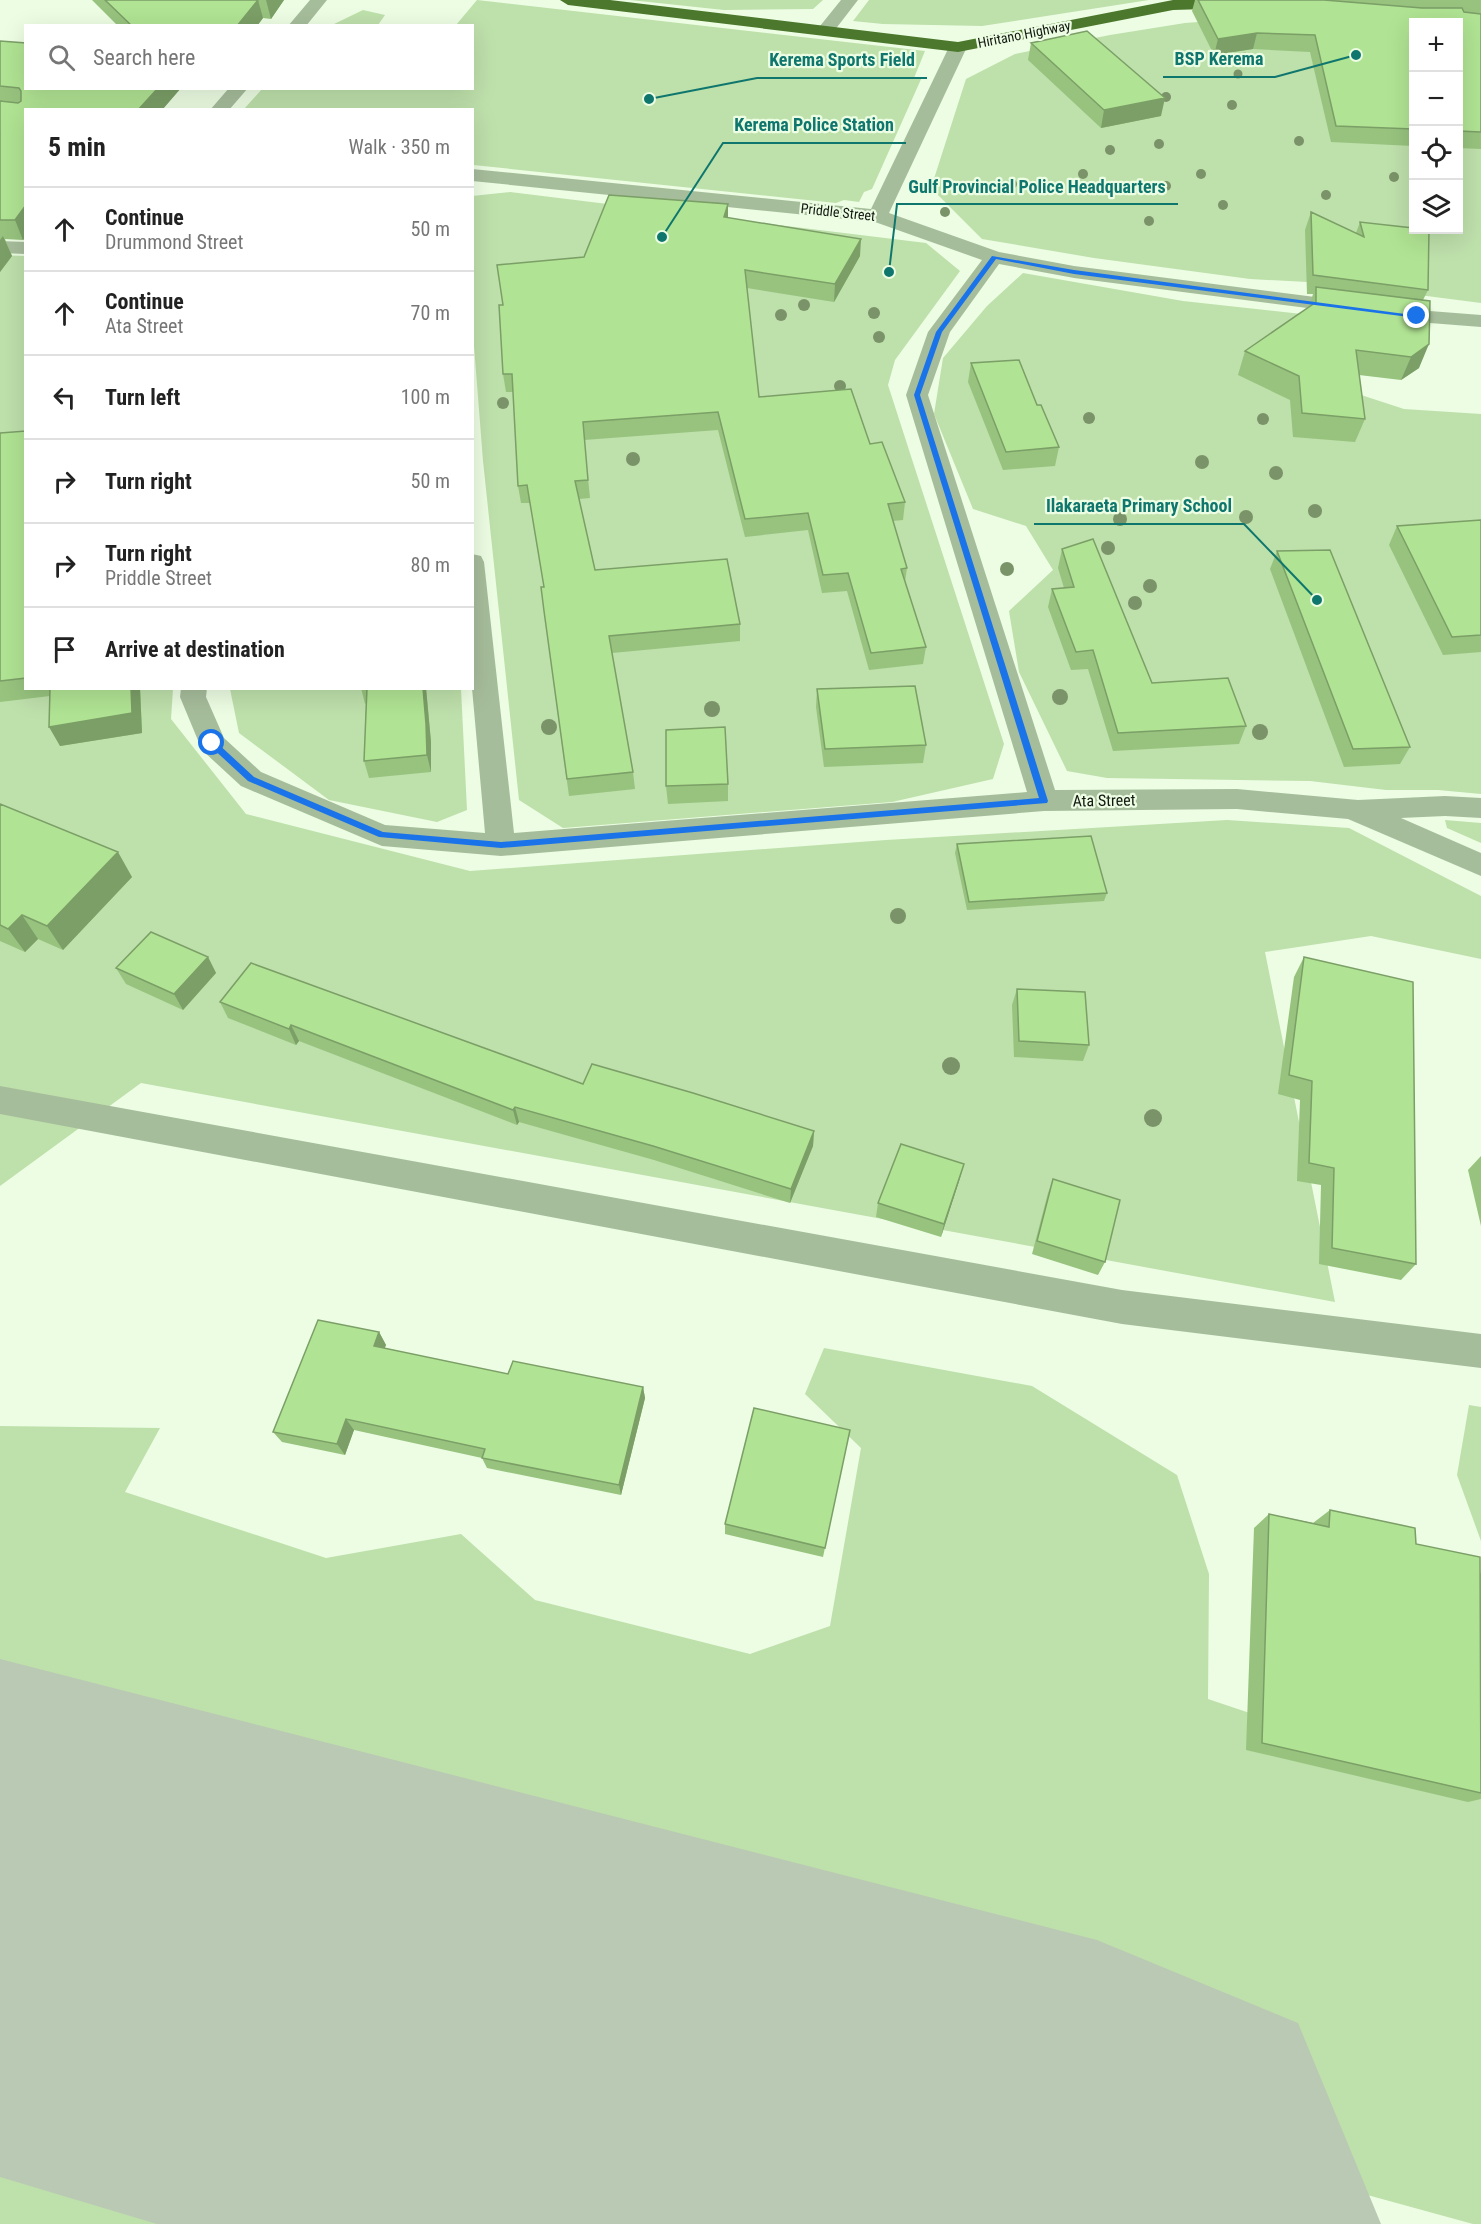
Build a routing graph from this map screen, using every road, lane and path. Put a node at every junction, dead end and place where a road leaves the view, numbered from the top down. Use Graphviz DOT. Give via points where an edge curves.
graph roads {
  1 [pos="319,0"];
  2 [pos="568,0"];
  3 [pos="850,0"];
  4 [pos="1254,3"];
  5 [pos="298,24"];
  6 [pos="825,31"];
  7 [pos="958,47"];
  8 [pos="236,90"];
  9 [pos="221,108"];
  10 [pos="474,175"];
  11 [pos="878,216"];
  12 [pos="0,248"];
  13 [pos="24,249"];
  14 [pos="994,257"];
  15 [pos="1481,321"];
  16 [pos="474,582"];
  17 [pos="194,690"];
  18 [pos="1044,801"];
  19 [pos="1481,808"];
  20 [pos="1352,809"];
  21 [pos="501,845"];
  22 [pos="1481,865"];
  23 [pos="0,1100"];
  24 [pos="1481,1351"];
  1 -- 5 [label="street"];
  2 -- 6 [label="highway, Hiritano Highway"];
  3 -- 6 [label="street"];
  4 -- 7 [label="highway, Hiritano Highway" via="1173,5"];
  6 -- 7 [label="highway, Hiritano Highway"];
  7 -- 11 [label="street"];
  8 -- 9 [label="street"];
  10 -- 11 [label="street, Priddle Street"];
  11 -- 14 [label="street, Priddle Street"];
  12 -- 13 [label="street"];
  14 -- 15 [label="street, Priddle Street" via="1074,272"];
  14 -- 18 [label="street" via="939,332 917,395"];
  16 -- 21 [label="street"];
  17 -- 21 [label="street, Ata Street" via="193,697 212,743 251,779 382,835"];
  18 -- 20 [label="street, Ata Street" via="1237,799"];
  18 -- 21 [label="street, Ata Street"];
  19 -- 20 [label="street"];
  20 -- 22 [label="street, Ata Street"];
  23 -- 24 [label="street" via="1122,1307"];
}
